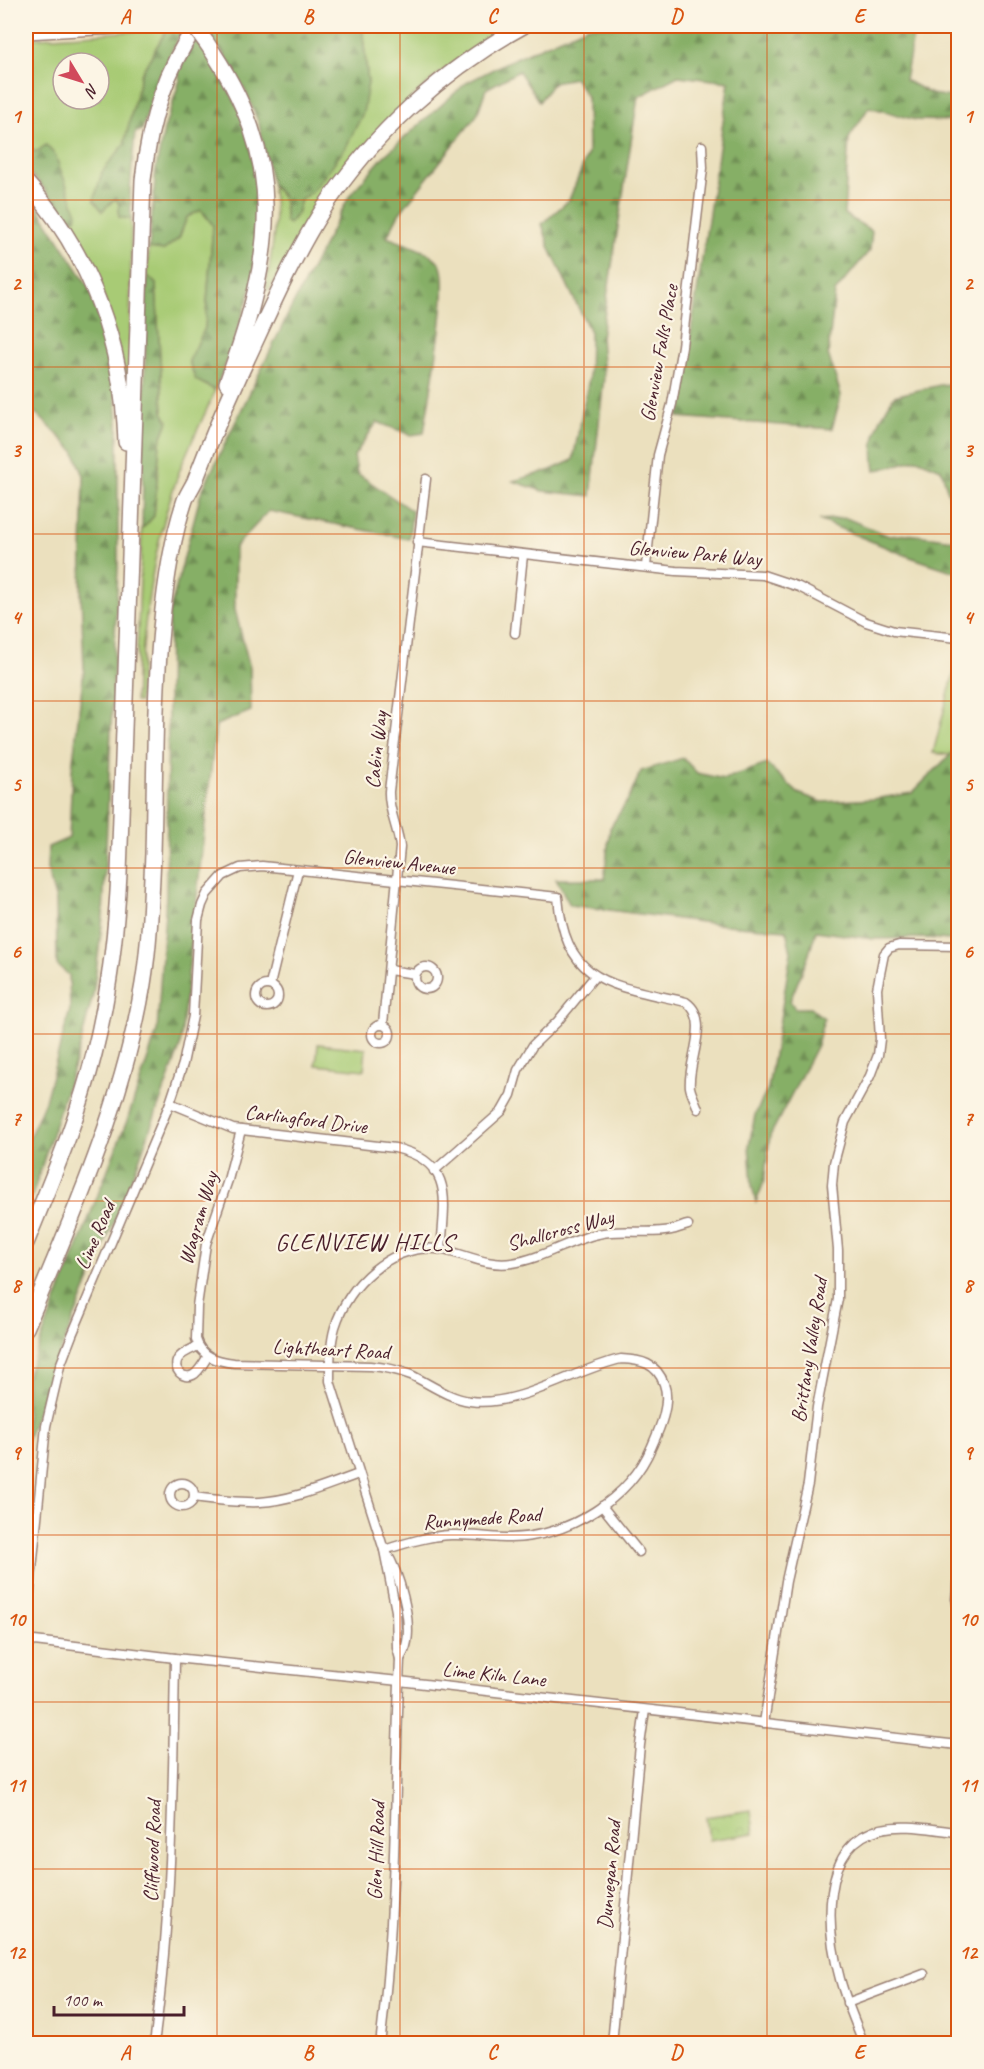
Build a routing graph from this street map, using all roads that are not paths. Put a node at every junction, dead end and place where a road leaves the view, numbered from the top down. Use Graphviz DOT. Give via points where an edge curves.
graph roads {
  1 [pos="114,26"];
  2 [pos="195,26"];
  3 [pos="523,26"];
  4 [pos="26,31"];
  5 [pos="702,146"];
  6 [pos="26,182"];
  7 [pos="426,479"];
  8 [pos="186,498"];
  9 [pos="130,536"];
  10 [pos="417,542"];
  11 [pos="523,555"];
  12 [pos="646,566"];
  13 [pos="515,633"];
  14 [pos="958,638"];
  15 [pos="236,870"];
  16 [pos="298,870"];
  17 [pos="397,880"];
  18 [pos="958,946"];
  19 [pos="389,970"];
  20 [pos="415,974"];
  21 [pos="596,975"];
  22 [pos="270,985"];
  23 [pos="383,1024"];
  24 [pos="170,1103"];
  25 [pos="698,1109"];
  26 [pos="241,1130"];
  27 [pos="434,1171"];
  28 [pos="688,1225"];
  29 [pos="26,1243"];
  30 [pos="441,1250"];
  31 [pos="26,1328"];
  32 [pos="203,1351"];
  33 [pos="330,1365"];
  34 [pos="659,1372"];
  35 [pos="359,1474"];
  36 [pos="194,1497"];
  37 [pos="602,1506"];
  38 [pos="384,1550"];
  39 [pos="639,1552"];
  40 [pos="958,1574"];
  41 [pos="958,1609"];
  42 [pos="26,1632"];
  43 [pos="26,1640"];
  44 [pos="176,1658"];
  45 [pos="399,1682"];
  46 [pos="645,1710"];
  47 [pos="764,1723"];
  48 [pos="958,1745"];
  49 [pos="958,1832"];
  50 [pos="924,1974"];
  51 [pos="848,2003"];
  52 [pos="154,2043"];
  53 [pos="380,2043"];
  54 [pos="612,2043"];
  55 [pos="864,2043"];
  1 -- 4 [label="highway"];
  2 -- 8 [label="highway, bridge" via="237,91 255,139 266,213 262,266 251,310 186,484"];
  2 -- 9 [label="highway" via="168,73 151,128 144,169"];
  3 -- 8 [label="highway" via="476,54 427,92 371,148 334,194 288,273"];
  5 -- 12 [label="street, Glenview Falls Place" via="703,168 682,346 658,455"];
  6 -- 9 [label="highway" via="74,248 111,337 123,402"];
  7 -- 10 [label="street, Cabin Way"];
  8 -- 31 [label="highway" via="168,575 161,627 150,923 137,1018 100,1146"];
  9 -- 29 [label="highway" via="119,874 111,967 82,1097"];
  10 -- 11 [label="street, Glenview Park Way"];
  10 -- 17 [label="street, Cabin Way" via="389,791 400,847"];
  11 -- 12 [label="street, Glenview Park Way"];
  11 -- 13 [label="street"];
  12 -- 14 [label="street, Glenview Park Way" via="763,575 799,587 866,622 894,631"];
  15 -- 16 [label="street, Glenview Avenue" via="262,866"];
  15 -- 24 [label="street, Lime Road" via="215,884 202,905 193,1016"];
  16 -- 17 [label="street, Glenview Avenue"];
  16 -- 22 [label="street"];
  17 -- 19 [label="street, Cabin Way"];
  17 -- 21 [label="street, Glenview Avenue" via="558,897 569,947 581,964"];
  18 -- 47 [label="street, Brittany Valley Road" via="899,945 885,952 878,989 878,1055 845,1122 834,1163 838,1299"];
  19 -- 20 [label="street"];
  19 -- 23 [label="street, Cabin Way"];
  21 -- 25 [label="street" via="613,984 686,1002 694,1011 699,1020 690,1086"];
  21 -- 27 [label="street" via="528,1052 502,1111"];
  24 -- 26 [label="street, Carlingford Drive"];
  24 -- 42 [label="street, Lime Road" via="54,1387 46,1426"];
  26 -- 27 [label="street, Carlingford Drive" via="395,1148 419,1157"];
  26 -- 32 [label="street, Wagram Way" via="201,1265 195,1326 196,1339"];
  27 -- 30 [label="street" via="445,1199"];
  28 -- 30 [label="street, Shallcross Way" via="669,1230 600,1233 511,1263 476,1261"];
  30 -- 33 [label="street, Glen Hill Road" via="418,1250 395,1257 362,1281 336,1326"];
  32 -- 33 [label="street, Lightheart Road" via="217,1361"];
  33 -- 34 [label="street, Lightheart Road" via="389,1368 449,1395 479,1402 514,1396 621,1359 645,1362"];
  33 -- 35 [label="street, Glen Hill Road" via="332,1390"];
  34 -- 37 [label="street, Runnymede Road" via="666,1398 654,1442 633,1477"];
  35 -- 36 [label="street" via="262,1502"];
  35 -- 38 [label="street, Glen Hill Road"];
  37 -- 38 [label="street, Runnymede Road" via="566,1527 543,1534 508,1538 452,1534"];
  37 -- 39 [label="street"];
  38 -- 45 [label="street, Glen Hill Road" via="392,1561 406,1616 402,1628 406,1645 400,1659"];
  40 -- 41 [label="street"];
  43 -- 44 [label="street, Lime Kiln Lane"];
  44 -- 45 [label="street, Lime Kiln Lane"];
  44 -- 52 [label="street, Cliffwood Road" via="170,1891"];
  45 -- 46 [label="street, Lime Kiln Lane"];
  45 -- 53 [label="street, Glen Hill Road" via="393,1888"];
  46 -- 47 [label="street, Lime Kiln Lane"];
  46 -- 54 [label="street, Dunvegan Road"];
  47 -- 48 [label="street, Lime Kiln Lane"];
  49 -- 51 [label="street" via="881,1829 861,1837 842,1858 834,1880 831,1924 833,1950"];
  50 -- 51 [label="street"];
  51 -- 55 [label="street"];
}
